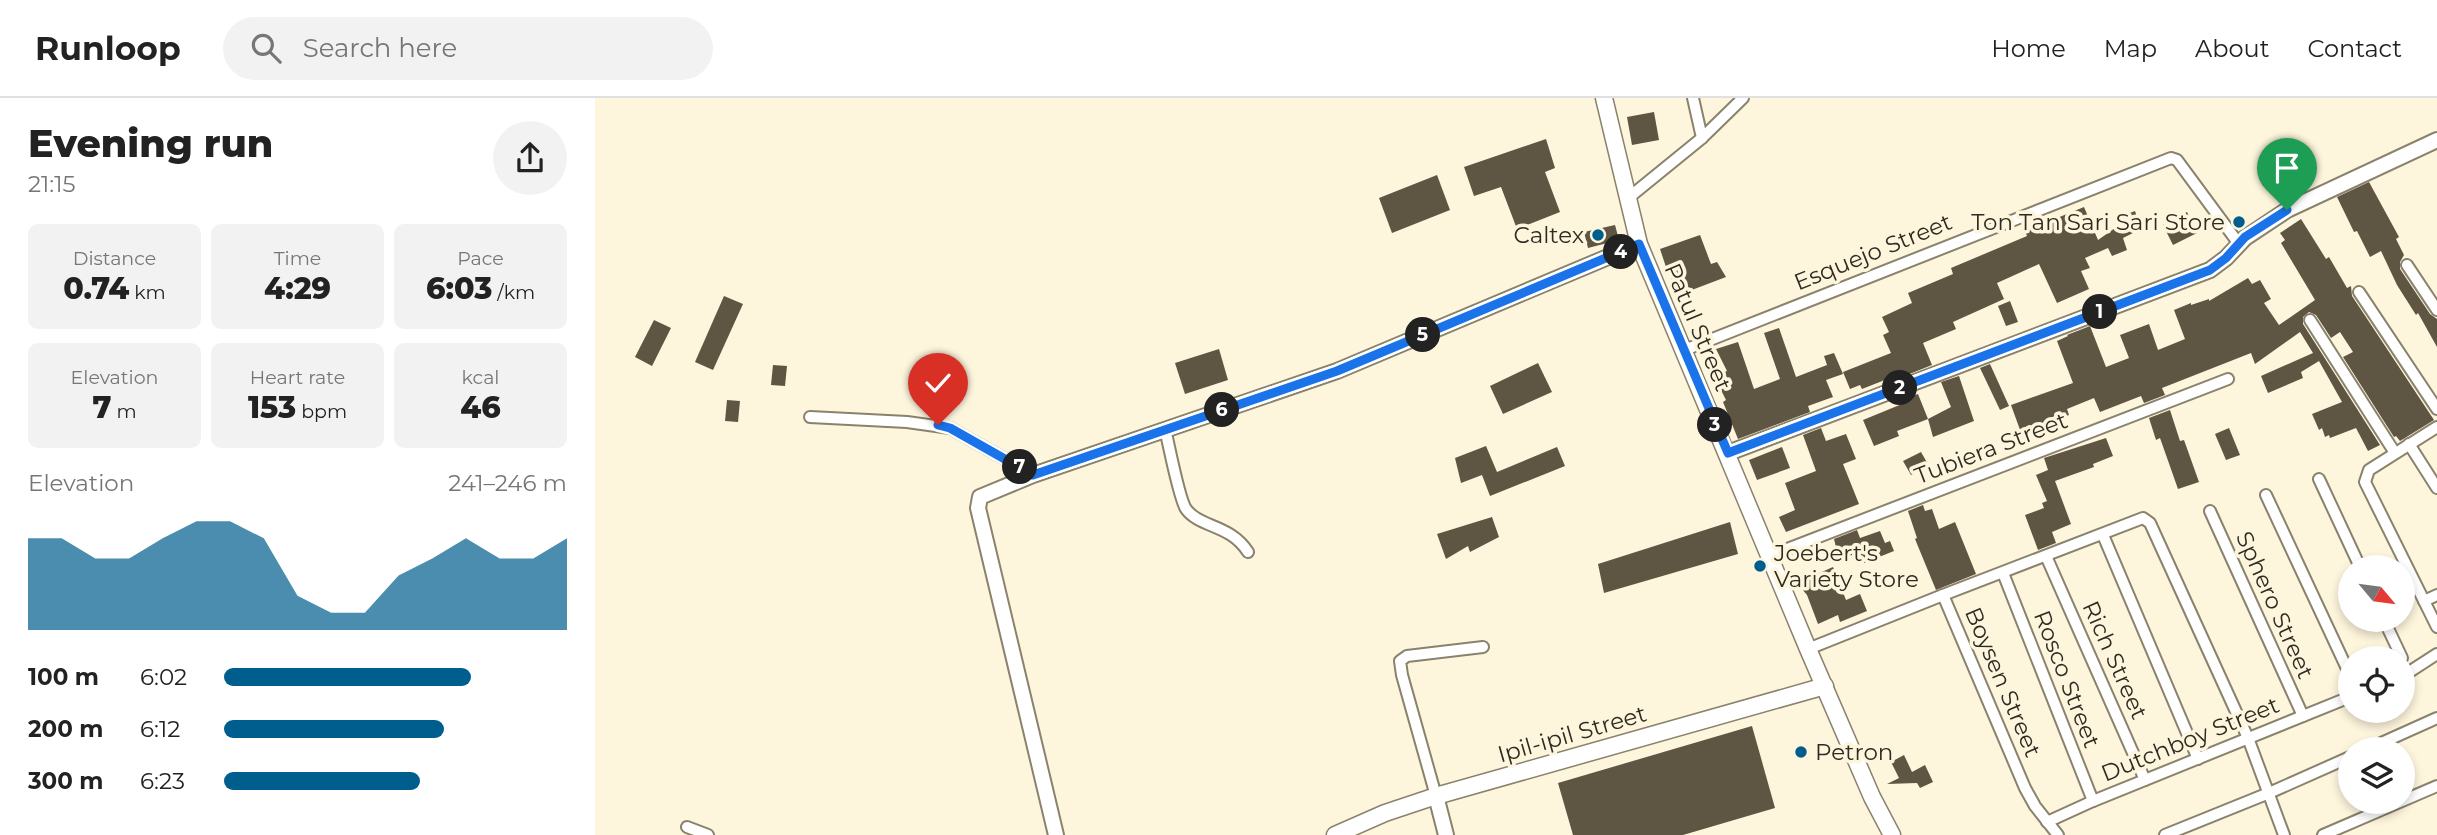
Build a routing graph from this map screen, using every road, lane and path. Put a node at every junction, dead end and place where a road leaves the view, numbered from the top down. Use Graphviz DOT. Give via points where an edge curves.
graph roads {
  1 [pos="1604,98"];
  2 [pos="1693,98"];
  3 [pos="1743,98"];
  4 [pos="1702,138"];
  5 [pos="2437,140"];
  6 [pos="1627,199"];
  7 [pos="1639,244"];
  8 [pos="2239,244"];
  9 [pos="2407,265"];
  10 [pos="2359,292"];
  11 [pos="2437,310"];
  12 [pos="2310,320"];
  13 [pos="1682,351"];
  14 [pos="2228,379"];
  15 [pos="2437,409"];
  16 [pos="810,417"];
  17 [pos="2437,427"];
  18 [pos="1165,429"];
  19 [pos="2409,444"];
  20 [pos="1728,453"];
  21 [pos="2395,453"];
  22 [pos="1033,475"];
  23 [pos="2319,479"];
  24 [pos="2437,488"];
  25 [pos="2266,495"];
  26 [pos="2210,511"];
  27 [pos="2103,535"];
  28 [pos="1248,552"];
  29 [pos="2354,555"];
  30 [pos="1769,556"];
  31 [pos="2046,556"];
  32 [pos="2003,573"];
  33 [pos="1943,595"];
  34 [pos="2437,595"];
  35 [pos="2424,601"];
  36 [pos="2437,627"];
  37 [pos="1483,647"];
  38 [pos="1808,649"];
  39 [pos="2338,649"];
  40 [pos="2437,654"];
  41 [pos="2415,669"];
  42 [pos="1825,686"];
  43 [pos="2338,702"];
  44 [pos="2303,716"];
  45 [pos="2437,718"];
  46 [pos="2395,737"];
  47 [pos="2248,738"];
  48 [pos="2198,759"];
  49 [pos="2338,762"];
  50 [pos="2145,780"];
  51 [pos="2437,786"];
  52 [pos="2269,793"];
  53 [pos="1436,796"];
  54 [pos="2093,801"];
  55 [pos="2047,822"];
  56 [pos="2356,823"];
  57 [pos="687,827"];
  58 [pos="708,835"];
  59 [pos="1056,835"];
  60 [pos="1335,835"];
  61 [pos="1446,835"];
  62 [pos="1892,835"];
  63 [pos="2058,835"];
  64 [pos="2165,835"];
  65 [pos="2284,835"];
  66 [pos="2323,835"];
  67 [pos="2361,835"];
  1 -- 6 [label="main road, Patul Street"];
  2 -- 4 [label="street"];
  3 -- 4 [label="street"];
  4 -- 6 [label="street"];
  5 -- 8 [label="street" via="2287,210"];
  6 -- 7 [label="main road, Patul Street"];
  7 -- 13 [label="main road, Patul Street"];
  7 -- 18 [label="street" via="1337,371"];
  8 -- 13 [label="street, Esquejo Street" via="2171,158"];
  8 -- 20 [label="street" via="2210,270"];
  9 -- 11 [label="street"];
  10 -- 15 [label="street"];
  12 -- 21 [label="street"];
  13 -- 20 [label="main road, Patul Street"];
  14 -- 30 [label="street, Tubiera Street"];
  16 -- 22 [label="street" via="950,428"];
  17 -- 19 [label="street"];
  18 -- 22 [label="street"];
  18 -- 28 [label="street" via="1185,507 1233,534"];
  19 -- 21 [label="street"];
  19 -- 24 [label="street"];
  20 -- 30 [label="main road, Patul Street"];
  21 -- 35 [label="street" via="2369,470 2365,482"];
  22 -- 59 [label="street" via="980,496 978,508"];
  23 -- 29 [label="street"];
  25 -- 39 [label="street"];
  26 -- 44 [label="street, Sphero Street"];
  27 -- 31 [label="street"];
  27 -- 47 [label="street" via="2143,518 2150,523"];
  27 -- 48 [label="street"];
  30 -- 38 [label="main road, Patul Street"];
  31 -- 32 [label="street"];
  31 -- 50 [label="street, Rich Street"];
  32 -- 33 [label="street"];
  32 -- 54 [label="street, Rosco Street"];
  33 -- 38 [label="street, Boysen Street"];
  33 -- 55 [label="street, Boysen Street" via="2025,788"];
  34 -- 35 [label="street"];
  35 -- 36 [label="street"];
  37 -- 53 [label="street" via="1400,660"];
  38 -- 42 [label="main road, Patul Street"];
  40 -- 41 [label="street"];
  42 -- 53 [label="main road, Ipil-ipil Street"];
  42 -- 62 [label="main road, Patul Street"];
  43 -- 44 [label="street, Dutchboy Street"];
  44 -- 47 [label="street, Dutchboy Street"];
  45 -- 46 [label="street"];
  47 -- 48 [label="street, Dutchboy Street"];
  47 -- 52 [label="street"];
  48 -- 50 [label="street, Dutchboy Street"];
  49 -- 52 [label="street"];
  50 -- 54 [label="street, Dutchboy Street"];
  51 -- 56 [label="street"];
  52 -- 64 [label="street"];
  52 -- 65 [label="street"];
  53 -- 60 [label="main road, Ipil-ipil Street"];
  53 -- 61 [label="street"];
  54 -- 55 [label="street, Dutchboy Street"];
  55 -- 63 [label="street, Boysen Street"];
  56 -- 66 [label="street"];
  56 -- 67 [label="street"];
  57 -- 58 [label="street"];
}
